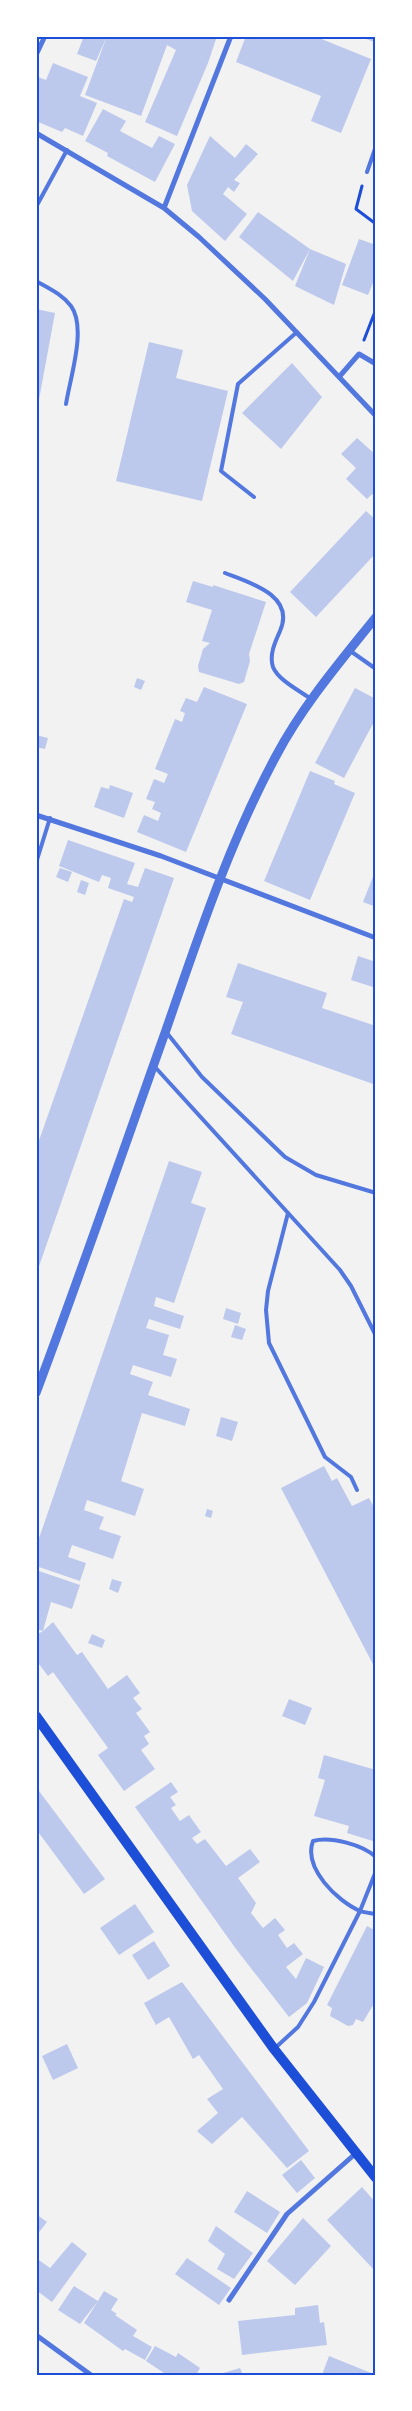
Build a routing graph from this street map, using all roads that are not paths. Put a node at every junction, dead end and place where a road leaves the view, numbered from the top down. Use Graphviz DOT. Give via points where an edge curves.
graph roads {
  1 [pos="45,36"];
  2 [pos="231,36"];
  3 [pos="36,55"];
  4 [pos="36,133"];
  5 [pos="376,146"];
  6 [pos="67,150"];
  7 [pos="367,172"];
  8 [pos="36,207"];
  9 [pos="164,208"];
  10 [pos="36,281"];
  11 [pos="297,332"];
  12 [pos="376,364"];
  13 [pos="339,377"];
  14 [pos="66,404"];
  15 [pos="376,416"];
  16 [pos="254,497"];
  17 [pos="225,573"];
  18 [pos="376,617"];
  19 [pos="349,650"];
  20 [pos="376,669"];
  21 [pos="311,699"];
  22 [pos="36,814"];
  23 [pos="50,818"];
  24 [pos="36,863"];
  25 [pos="220,879"];
  26 [pos="376,938"];
  27 [pos="165,1031"];
  28 [pos="153,1065"];
  29 [pos="376,1193"];
  30 [pos="288,1213"];
  31 [pos="376,1336"];
  32 [pos="36,1393"];
  33 [pos="357,1490"];
  34 [pos="36,1716"];
  35 [pos="376,1857"];
  36 [pos="376,1871"];
  37 [pos="360,1911"];
  38 [pos="376,1914"];
  39 [pos="274,2049"];
  40 [pos="355,2154"];
  41 [pos="376,2178"];
  42 [pos="229,2300"];
  43 [pos="36,2335"];
  44 [pos="91,2375"];
  1 -- 3 [label="street"];
  2 -- 9 [label="street"];
  4 -- 6 [label="street"];
  5 -- 7 [label="lane"];
  6 -- 8 [label="lane"];
  6 -- 9 [label="street"];
  9 -- 11 [label="street" via="199,237"];
  10 -- 14 [label="lane" via="64,298 78,320"];
  11 -- 13 [label="street"];
  11 -- 16 [label="lane" via="238,384 221,471"];
  12 -- 13 [label="street" via="359,354"];
  13 -- 15 [label="street"];
  17 -- 21 [label="lane" via="263,588 275,597 282,625 271,655 273,668"];
  18 -- 19 [label="street"];
  19 -- 20 [label="lane"];
  19 -- 21 [label="street"];
  21 -- 25 [label="street" via="275,756"];
  22 -- 23 [label="street"];
  23 -- 24 [label="lane"];
  23 -- 25 [label="street"];
  25 -- 26 [label="street"];
  25 -- 27 [label="street"];
  27 -- 28 [label="street"];
  27 -- 29 [label="lane" via="202,1077 285,1157 316,1175"];
  28 -- 30 [label="lane"];
  28 -- 32 [label="street"];
  30 -- 31 [label="lane" via="351,1286"];
  30 -- 33 [label="lane" via="268,1291 266,1327 269,1343 326,1457 350,1477"];
  34 -- 39 [label="main road"];
  35 -- 37 [label="lane" via="368,1850 324,1838 313,1841 310,1850 312,1862 326,1886"];
  36 -- 37 [label="lane"];
  37 -- 38 [label="lane"];
  37 -- 39 [label="lane" via="314,2002 298,2027"];
  39 -- 40 [label="main road"];
  40 -- 41 [label="main road"];
  40 -- 42 [label="street" via="287,2214"];
  43 -- 44 [label="street"];
}
